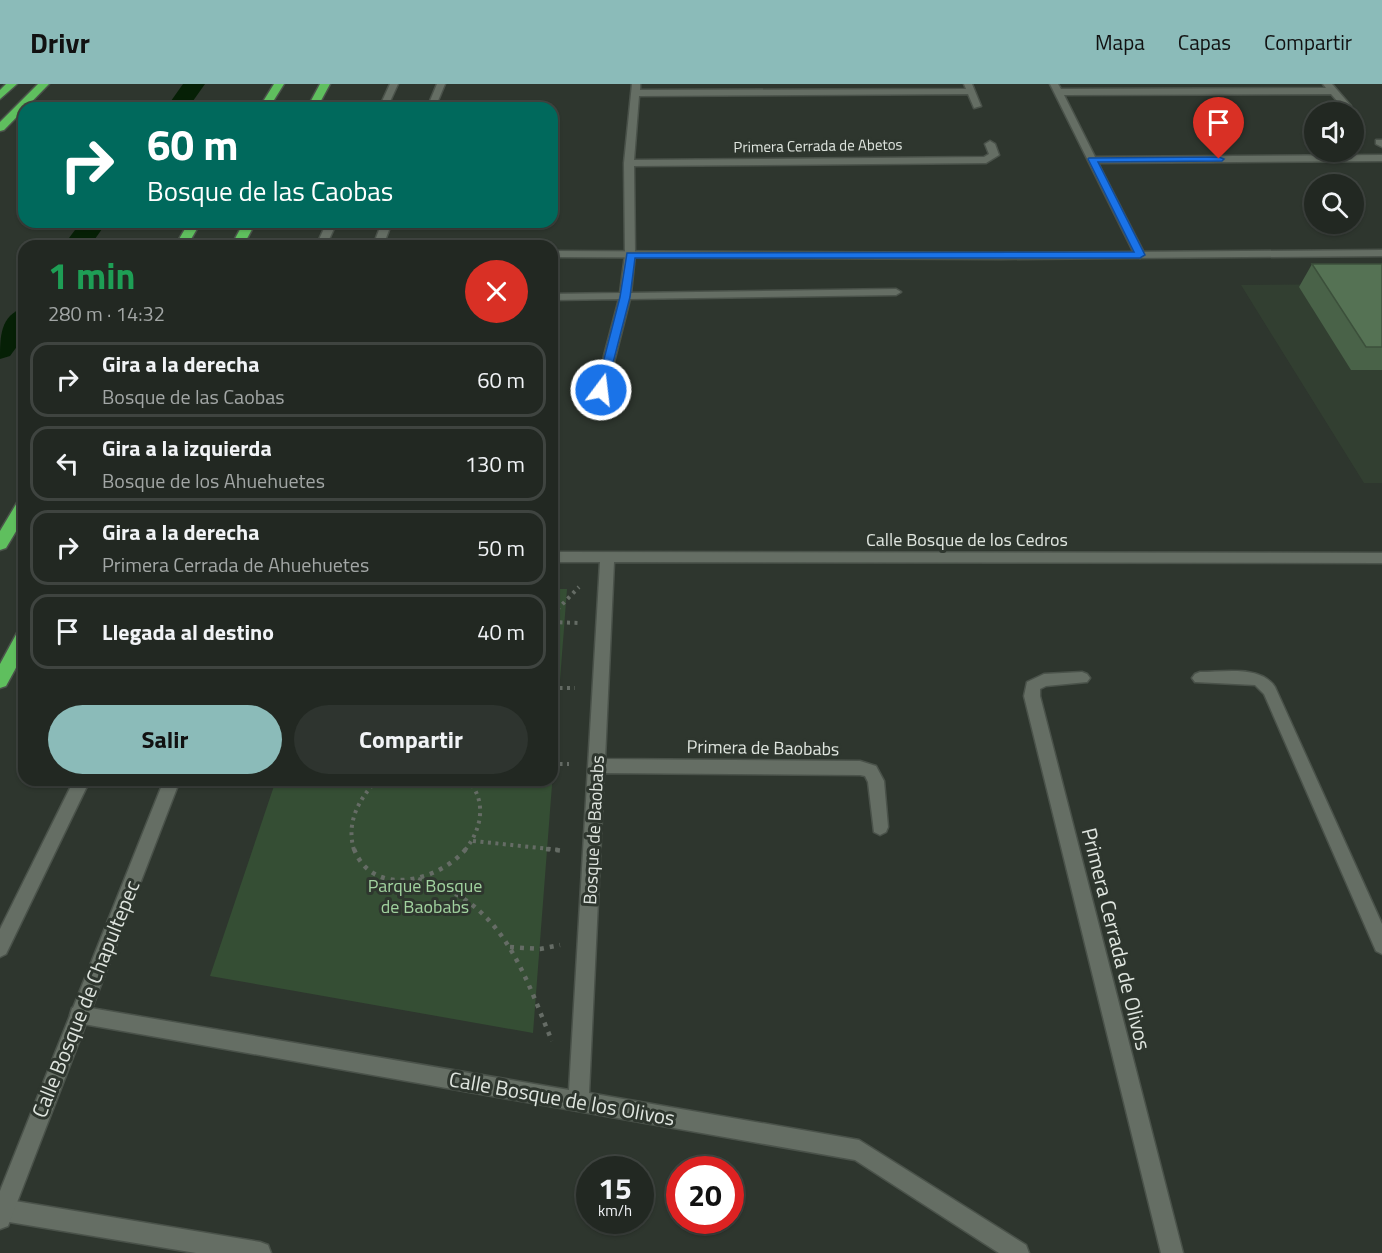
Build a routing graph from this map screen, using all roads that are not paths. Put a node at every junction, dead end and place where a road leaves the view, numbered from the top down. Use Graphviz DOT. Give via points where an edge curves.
graph roads {
  1 [pos="12,84"];
  2 [pos="44,84"];
  3 [pos="279,84"];
  4 [pos="325,84"];
  5 [pos="394,84"];
  6 [pos="441,84"];
  7 [pos="969,87"];
  8 [pos="636,88"];
  9 [pos="1056,88"];
  10 [pos="1330,88"];
  11 [pos="0,96"];
  12 [pos="26,102"];
  13 [pos="268,102"];
  14 [pos="315,102"];
  15 [pos="386,102"];
  16 [pos="434,102"];
  17 [pos="1343,102"];
  18 [pos="977,106"];
  19 [pos="18,110"];
  20 [pos="0,128"];
  21 [pos="990,144"];
  22 [pos="1382,158"];
  23 [pos="1092,159"];
  24 [pos="629,163"];
  25 [pos="1382,253"];
  26 [pos="558,254"];
  27 [pos="630,255"];
  28 [pos="1140,255"];
  29 [pos="896,292"];
  30 [pos="558,297"];
  31 [pos="625,297"];
  32 [pos="601,390"];
  33 [pos="18,515"];
  34 [pos="0,544"];
  35 [pos="558,557"];
  36 [pos="607,557"];
  37 [pos="1382,558"];
  38 [pos="18,647"];
  39 [pos="1082,678"];
  40 [pos="1200,678"];
  41 [pos="0,681"];
  42 [pos="597,766"];
  43 [pos="79,786"];
  44 [pos="170,786"];
  45 [pos="880,827"];
  46 [pos="1382,945"];
  47 [pos="0,948"];
  48 [pos="80,1015"];
  49 [pos="578,1102"];
  50 [pos="2,1214"];
  51 [pos="213,1249"];
  52 [pos="260,1253"];
  53 [pos="1018,1253"];
  54 [pos="1172,1253"];
  1 -- 11 [label="highway"];
  2 -- 12 [label="highway"];
  3 -- 13 [label="highway"];
  4 -- 14 [label="highway"];
  5 -- 15 [label="street"];
  6 -- 16 [label="street"];
  7 -- 8 [label="street"];
  7 -- 18 [label="street"];
  8 -- 24 [label="street"];
  9 -- 10 [label="street"];
  9 -- 23 [label="street"];
  10 -- 17 [label="street"];
  19 -- 20 [label="highway"];
  21 -- 24 [label="street, Primera Cerrada de Abetos" via="994,155 986,159"];
  22 -- 23 [label="street"];
  23 -- 28 [label="street"];
  24 -- 27 [label="street"];
  25 -- 28 [label="street"];
  26 -- 27 [label="street"];
  27 -- 28 [label="street"];
  27 -- 31 [label="street"];
  29 -- 31 [label="street"];
  30 -- 31 [label="street"];
  31 -- 32 [label="street"];
  33 -- 34 [label="highway"];
  35 -- 36 [label="street, Calle Bosque de los Cedros"];
  36 -- 37 [label="street, Calle Bosque de los Cedros"];
  36 -- 42 [label="street, Bosque de Baobabs"];
  38 -- 41 [label="highway"];
  39 -- 54 [label="street, Primera Cerrada de Olivos" via="1044,680 1032,686 1032,696"];
  40 -- 46 [label="street" via="1264,682"];
  42 -- 45 [label="street, Primera de Baobabs" via="860,768 870,771 876,781"];
  42 -- 49 [label="street, Bosque de Baobabs"];
  43 -- 47 [label="street"];
  44 -- 48 [label="street, Calle Bosque de Chapultepec"];
  48 -- 49 [label="street, Calle Bosque de los Olivos"];
  48 -- 50 [label="street, Calle Bosque de Chapultepec"];
  49 -- 53 [label="street, Calle Bosque de los Olivos" via="859,1150"];
  50 -- 51 [label="street"];
  51 -- 52 [label="street"];
}
